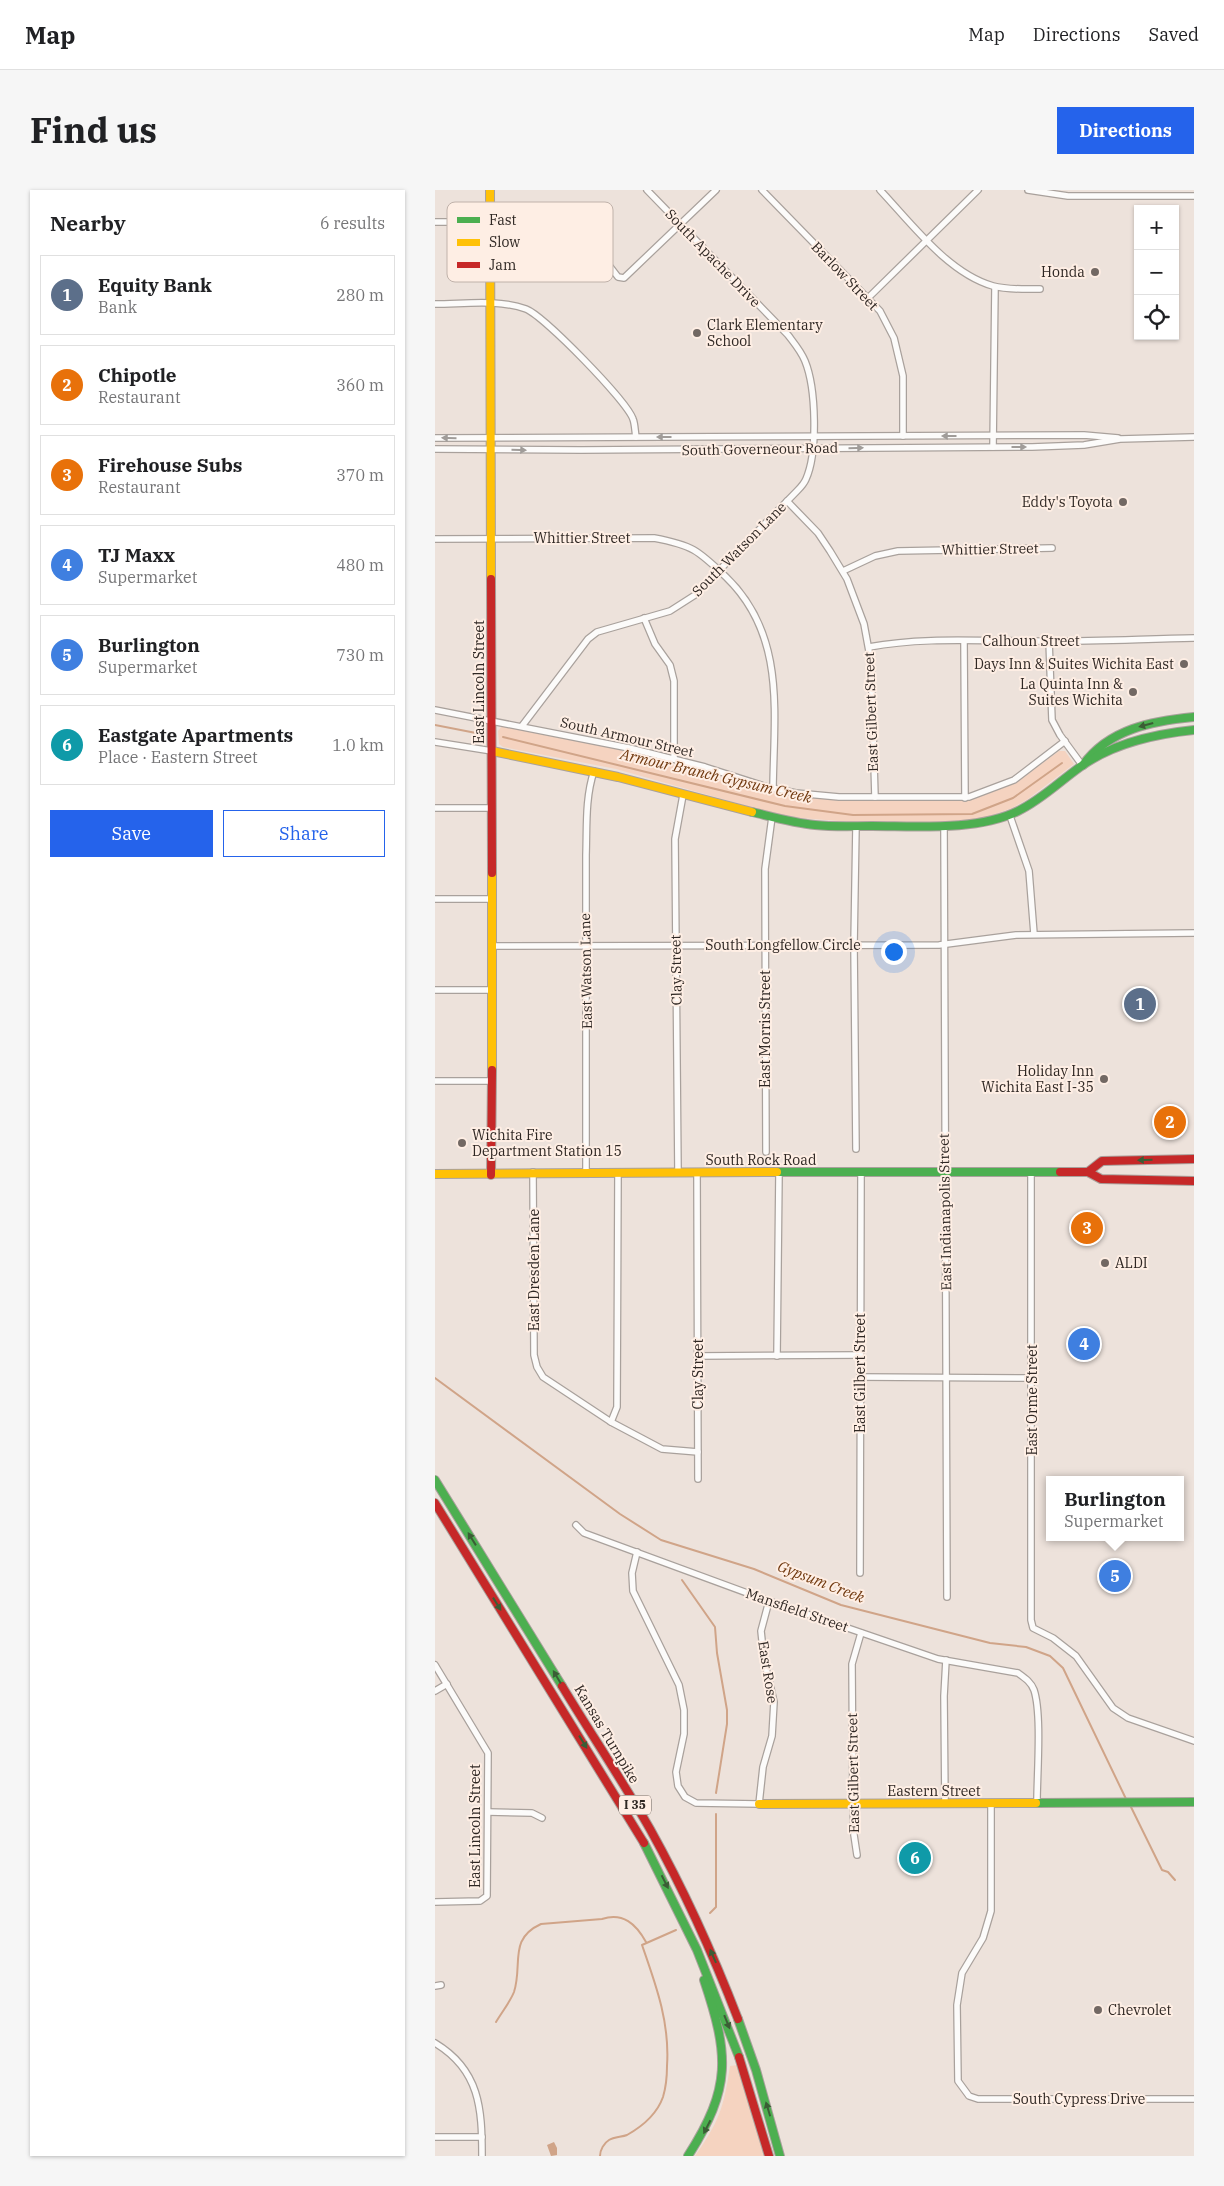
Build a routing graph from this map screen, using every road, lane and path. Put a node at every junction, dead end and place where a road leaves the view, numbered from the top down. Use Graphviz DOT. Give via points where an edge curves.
graph roads {
  1 [pos="647,190"];
  2 [pos="716,190"];
  3 [pos="762,190"];
  4 [pos="879,190"];
  5 [pos="978,190"];
  6 [pos="1028,190"];
  7 [pos="1084,193"];
  8 [pos="1194,196"];
  9 [pos="680,224"];
  10 [pos="927,240"];
  11 [pos="613,270"];
  12 [pos="490,282"];
  13 [pos="995,287"];
  14 [pos="1040,289"];
  15 [pos="868,298"];
  16 [pos="435,304"];
  17 [pos="490,304"];
  18 [pos="1084,435"];
  19 [pos="903,436"];
  20 [pos="993,436"];
  21 [pos="813,437"];
  22 [pos="1194,437"];
  23 [pos="435,438"];
  24 [pos="491,438"];
  25 [pos="636,438"];
  26 [pos="1120,439"];
  27 [pos="1084,445"];
  28 [pos="993,447"];
  29 [pos="813,448"];
  30 [pos="435,449"];
  31 [pos="491,449"];
  32 [pos="787,501"];
  33 [pos="435,538"];
  34 [pos="492,539"];
  35 [pos="1052,548"];
  36 [pos="719,570"];
  37 [pos="843,571"];
  38 [pos="644,618"];
  39 [pos="1194,638"];
  40 [pos="965,641"];
  41 [pos="1049,642"];
  42 [pos="869,647"];
  43 [pos="435,710"];
  44 [pos="1194,717"];
  45 [pos="492,721"];
  46 [pos="522,726"];
  47 [pos="1194,730"];
  48 [pos="1065,741"];
  49 [pos="435,742"];
  50 [pos="492,752"];
  51 [pos="674,759"];
  52 [pos="1082,765"];
  53 [pos="594,771"];
  54 [pos="773,788"];
  55 [pos="683,795"];
  56 [pos="875,797"];
  57 [pos="965,798"];
  58 [pos="435,808"];
  59 [pos="492,808"];
  60 [pos="1010,816"];
  61 [pos="772,817"];
  62 [pos="856,826"];
  63 [pos="944,827"];
  64 [pos="435,899"];
  65 [pos="492,899"];
  66 [pos="1194,933"];
  67 [pos="1034,934"];
  68 [pos="765,944"];
  69 [pos="675,945"];
  70 [pos="854,945"];
  71 [pos="944,945"];
  72 [pos="492,946"];
  73 [pos="585,946"];
  74 [pos="435,990"];
  75 [pos="492,990"];
  76 [pos="435,1081"];
  77 [pos="493,1081"];
  78 [pos="856,1149"];
  79 [pos="765,1152"];
  80 [pos="1194,1158"];
  81 [pos="533,1172"];
  82 [pos="586,1172"];
  83 [pos="618,1172"];
  84 [pos="945,1172"];
  85 [pos="1031,1172"];
  86 [pos="1088,1172"];
  87 [pos="678,1173"];
  88 [pos="697,1173"];
  89 [pos="779,1173"];
  90 [pos="861,1173"];
  91 [pos="435,1174"];
  92 [pos="491,1175"];
  93 [pos="1194,1181"];
  94 [pos="860,1355"];
  95 [pos="698,1356"];
  96 [pos="777,1356"];
  97 [pos="946,1376"];
  98 [pos="860,1377"];
  99 [pos="1031,1378"];
  100 [pos="611,1422"];
  101 [pos="698,1452"];
  102 [pos="698,1479"];
  103 [pos="435,1480"];
  104 [pos="435,1503"];
  105 [pos="576,1525"];
  106 [pos="637,1552"];
  107 [pos="860,1573"];
  108 [pos="947,1598"];
  109 [pos="769,1601"];
  110 [pos="861,1633"];
  111 [pos="946,1660"];
  112 [pos="435,1665"];
  113 [pos="447,1684"];
  114 [pos="435,1692"];
  115 [pos="1194,1741"];
  116 [pos="1037,1802"];
  117 [pos="1194,1802"];
  118 [pos="991,1803"];
  119 [pos="759,1804"];
  120 [pos="853,1804"];
  121 [pos="945,1804"];
  122 [pos="488,1812"];
  123 [pos="543,1818"];
  124 [pos="857,1855"];
  125 [pos="435,1902"];
  126 [pos="688,1929"];
  127 [pos="435,2043"];
  128 [pos="1194,2099"];
  129 [pos="773,2127"];
  130 [pos="435,2137"];
  131 [pos="482,2137"];
  132 [pos="482,2156"];
  133 [pos="688,2156"];
  134 [pos="769,2156"];
  135 [pos="780,2156"];
  136 [pos="784,2156"];
  1 -- 9 [label="street, South Apache Drive"];
  2 -- 9 [label="street"];
  3 -- 15 [label="street, Barlow Street"];
  4 -- 10 [label="street"];
  5 -- 10 [label="street"];
  6 -- 7 [label="street"];
  7 -- 8 [label="street"];
  9 -- 11 [label="street" via="624,278"];
  9 -- 21 [label="street, South Apache Drive" via="788,335 805,361 813,388"];
  10 -- 13 [label="street" via="961,272"];
  10 -- 15 [label="street"];
  12 -- 17 [label="main road, East Lincoln Street"];
  13 -- 14 [label="street"];
  13 -- 20 [label="street"];
  15 -- 19 [label="street, Barlow Street" via="880,311 894,338 903,376"];
  16 -- 17 [label="street"];
  17 -- 24 [label="main road, East Lincoln Street"];
  17 -- 25 [label="street" via="528,310 551,329 617,394 633,418"];
  18 -- 20 [label="street, South Governeour Road"];
  18 -- 26 [label="street, South Governeour Road"];
  18 -- 27 [label="street"];
  20 -- 19 [label="street, South Governeour Road, one-way"];
  19 -- 21 [label="street, South Governeour Road"];
  20 -- 28 [label="street"];
  21 -- 25 [label="street, South Governeour Road, one-way"];
  21 -- 29 [label="street, South Watson Lane"];
  22 -- 26 [label="street, South Governeour Road"];
  24 -- 23 [label="street, South Governeour Road, one-way"];
  24 -- 25 [label="street, South Governeour Road"];
  24 -- 31 [label="main road, East Lincoln Street"];
  26 -- 27 [label="street, South Governeour Road"];
  28 -- 27 [label="street, South Governeour Road, one-way"];
  29 -- 28 [label="street, South Governeour Road, one-way"];
  31 -- 29 [label="street, South Governeour Road, one-way"];
  29 -- 32 [label="street, South Watson Lane" via="805,480"];
  30 -- 31 [label="street, South Governeour Road"];
  31 -- 34 [label="main road, East Lincoln Street"];
  32 -- 36 [label="street, South Watson Lane"];
  32 -- 37 [label="street, East Gilbert Street" via="818,533"];
  33 -- 34 [label="street, Whittier Street"];
  34 -- 36 [label="street, Whittier Street" via="654,538 689,546"];
  34 -- 45 [label="main road, East Lincoln Street"];
  35 -- 37 [label="street, Whittier Street" via="898,551 875,556"];
  36 -- 38 [label="street, South Watson Lane" via="695,595 671,611"];
  36 -- 54 [label="street" via="748,602 770,653 774,677"];
  37 -- 42 [label="street, East Gilbert Street" via="855,596"];
  38 -- 46 [label="street, South Watson Lane" via="597,632 588,639"];
  38 -- 51 [label="street" via="655,644 670,665 674,681"];
  39 -- 41 [label="street, Calhoun Street"];
  40 -- 41 [label="street, Calhoun Street"];
  40 -- 42 [label="street, Calhoun Street"];
  40 -- 57 [label="street"];
  41 -- 48 [label="street" via="1052,720"];
  42 -- 56 [label="street, East Gilbert Street"];
  43 -- 45 [label="street, South Armour Street"];
  44 -- 52 [label="main road, one-way" via="1128,730 1087,756"];
  45 -- 46 [label="street, South Armour Street"];
  45 -- 50 [label="main road, East Lincoln Street"];
  46 -- 51 [label="street, South Armour Street"];
  47 -- 52 [label="main road" via="1144,737"];
  48 -- 52 [label="street"];
  48 -- 57 [label="street, South Armour Street" via="1014,780"];
  49 -- 50 [label="street"];
  50 -- 53 [label="main road"];
  50 -- 59 [label="main road, East Lincoln Street"];
  51 -- 54 [label="street, South Armour Street"];
  52 -- 60 [label="main road" via="1037,802"];
  53 -- 55 [label="main road"];
  53 -- 73 [label="street, East Watson Lane" via="587,807"];
  54 -- 56 [label="street, South Armour Street" via="839,797"];
  55 -- 61 [label="main road"];
  55 -- 69 [label="street, Clay Street" via="675,839"];
  56 -- 57 [label="street, South Armour Street"];
  58 -- 59 [label="street"];
  59 -- 65 [label="main road, East Lincoln Street"];
  60 -- 63 [label="main road"];
  60 -- 67 [label="street" via="1029,871"];
  61 -- 62 [label="main road" via="810,824"];
  61 -- 68 [label="street, East Morris Street" via="765,868"];
  62 -- 63 [label="main road"];
  62 -- 70 [label="street"];
  63 -- 71 [label="street, East Indianapolis Street"];
  64 -- 65 [label="street"];
  65 -- 72 [label="main road, East Lincoln Street"];
  66 -- 67 [label="street, South Longfellow Circle"];
  67 -- 71 [label="street, South Longfellow Circle"];
  68 -- 69 [label="street, South Longfellow Circle"];
  68 -- 70 [label="street, South Longfellow Circle"];
  68 -- 79 [label="street, East Morris Street"];
  69 -- 73 [label="street, South Longfellow Circle"];
  69 -- 87 [label="street, Clay Street"];
  70 -- 71 [label="street, South Longfellow Circle"];
  70 -- 78 [label="street"];
  71 -- 84 [label="street, East Indianapolis Street"];
  72 -- 73 [label="street, South Longfellow Circle"];
  72 -- 75 [label="main road, East Lincoln Street"];
  73 -- 82 [label="street, East Watson Lane"];
  74 -- 75 [label="street"];
  75 -- 77 [label="main road, East Lincoln Street"];
  76 -- 77 [label="street"];
  77 -- 92 [label="main road, East Lincoln Street"];
  80 -- 86 [label="main road, South Rock Road, one-way" via="1102,1161"];
  81 -- 82 [label="main road, South Rock Road"];
  81 -- 92 [label="main road, South Rock Road"];
  81 -- 100 [label="street, East Dresden Lane" via="534,1355 537,1367 543,1377"];
  82 -- 83 [label="main road, South Rock Road"];
  83 -- 87 [label="main road, South Rock Road"];
  83 -- 100 [label="street" via="617,1407"];
  84 -- 85 [label="main road, South Rock Road"];
  84 -- 90 [label="main road, South Rock Road"];
  84 -- 97 [label="street, East Indianapolis Street"];
  85 -- 86 [label="main road, South Rock Road"];
  85 -- 99 [label="street, East Orme Street"];
  86 -- 93 [label="main road, South Rock Road" via="1101,1179"];
  87 -- 88 [label="main road, South Rock Road"];
  88 -- 89 [label="main road, South Rock Road"];
  88 -- 95 [label="street, Clay Street"];
  89 -- 90 [label="main road, South Rock Road"];
  89 -- 96 [label="street"];
  90 -- 94 [label="street, East Gilbert Street"];
  91 -- 92 [label="main road, South Rock Road"];
  94 -- 96 [label="street"];
  94 -- 98 [label="street, East Gilbert Street"];
  95 -- 96 [label="street"];
  95 -- 101 [label="street, Clay Street"];
  97 -- 98 [label="street"];
  97 -- 99 [label="street"];
  97 -- 108 [label="street, East Indianapolis Street"];
  98 -- 107 [label="street, East Gilbert Street"];
  99 -- 115 [label="street, East Orme Street" via="1033,1628 1053,1638 1076,1656 1113,1708 1129,1718"];
  100 -- 101 [label="street" via="662,1449"];
  101 -- 102 [label="street, Clay Street"];
  129 -- 103 [label="main road, Kansas Turnpike / I 35, one-way" via="745,2036 675,1876 649,1828"];
  104 -- 126 [label="main road, Kansas Turnpike / I 35, one-way" via="639,1833"];
  105 -- 106 [label="street, Mansfield Street" via="584,1533"];
  106 -- 109 [label="street, Mansfield Street"];
  106 -- 119 [label="street, Eastern Street" via="632,1573 633,1591 679,1685 684,1710 684,1734 676,1772 681,1790 685,1797 696,1803"];
  109 -- 110 [label="street, Mansfield Street"];
  109 -- 119 [label="street, East Rose" via="761,1631 774,1702 772,1736 763,1767"];
  110 -- 111 [label="street, Mansfield Street"];
  110 -- 120 [label="street, East Gilbert Street" via="852,1664"];
  111 -- 116 [label="street, Mansfield Street" via="1019,1673 1029,1681 1034,1691 1037,1715"];
  111 -- 121 [label="street"];
  112 -- 113 [label="street"];
  113 -- 114 [label="street"];
  113 -- 122 [label="street, East Lincoln Street" via="489,1753"];
  116 -- 117 [label="main road, Eastern Street"];
  116 -- 118 [label="main road, Eastern Street"];
  118 -- 121 [label="main road, Eastern Street"];
  118 -- 128 [label="street, South Cypress Drive" via="991,1911 983,1938 962,1973 957,2005 958,2081 969,2096 978,2100"];
  119 -- 120 [label="main road, Eastern Street"];
  120 -- 121 [label="main road, Eastern Street"];
  120 -- 124 [label="street, East Gilbert Street"];
  122 -- 123 [label="street" via="532,1814"];
  122 -- 125 [label="street, East Lincoln Street" via="488,1892 485,1899 477,1902"];
  126 -- 133 [label="main road, one-way" via="715,2016 724,2060 717,2107 705,2133"];
  126 -- 134 [label="main road, Kansas Turnpike / I 35, one-way" via="730,2030"];
  127 -- 131 [label="street" via="448,2052 473,2083 478,2097"];
  129 -- 135 [label="main road, Kansas Turnpike / I 35"];
  129 -- 136 [label="main road"];
  130 -- 131 [label="street"];
  131 -- 132 [label="street"];
}
